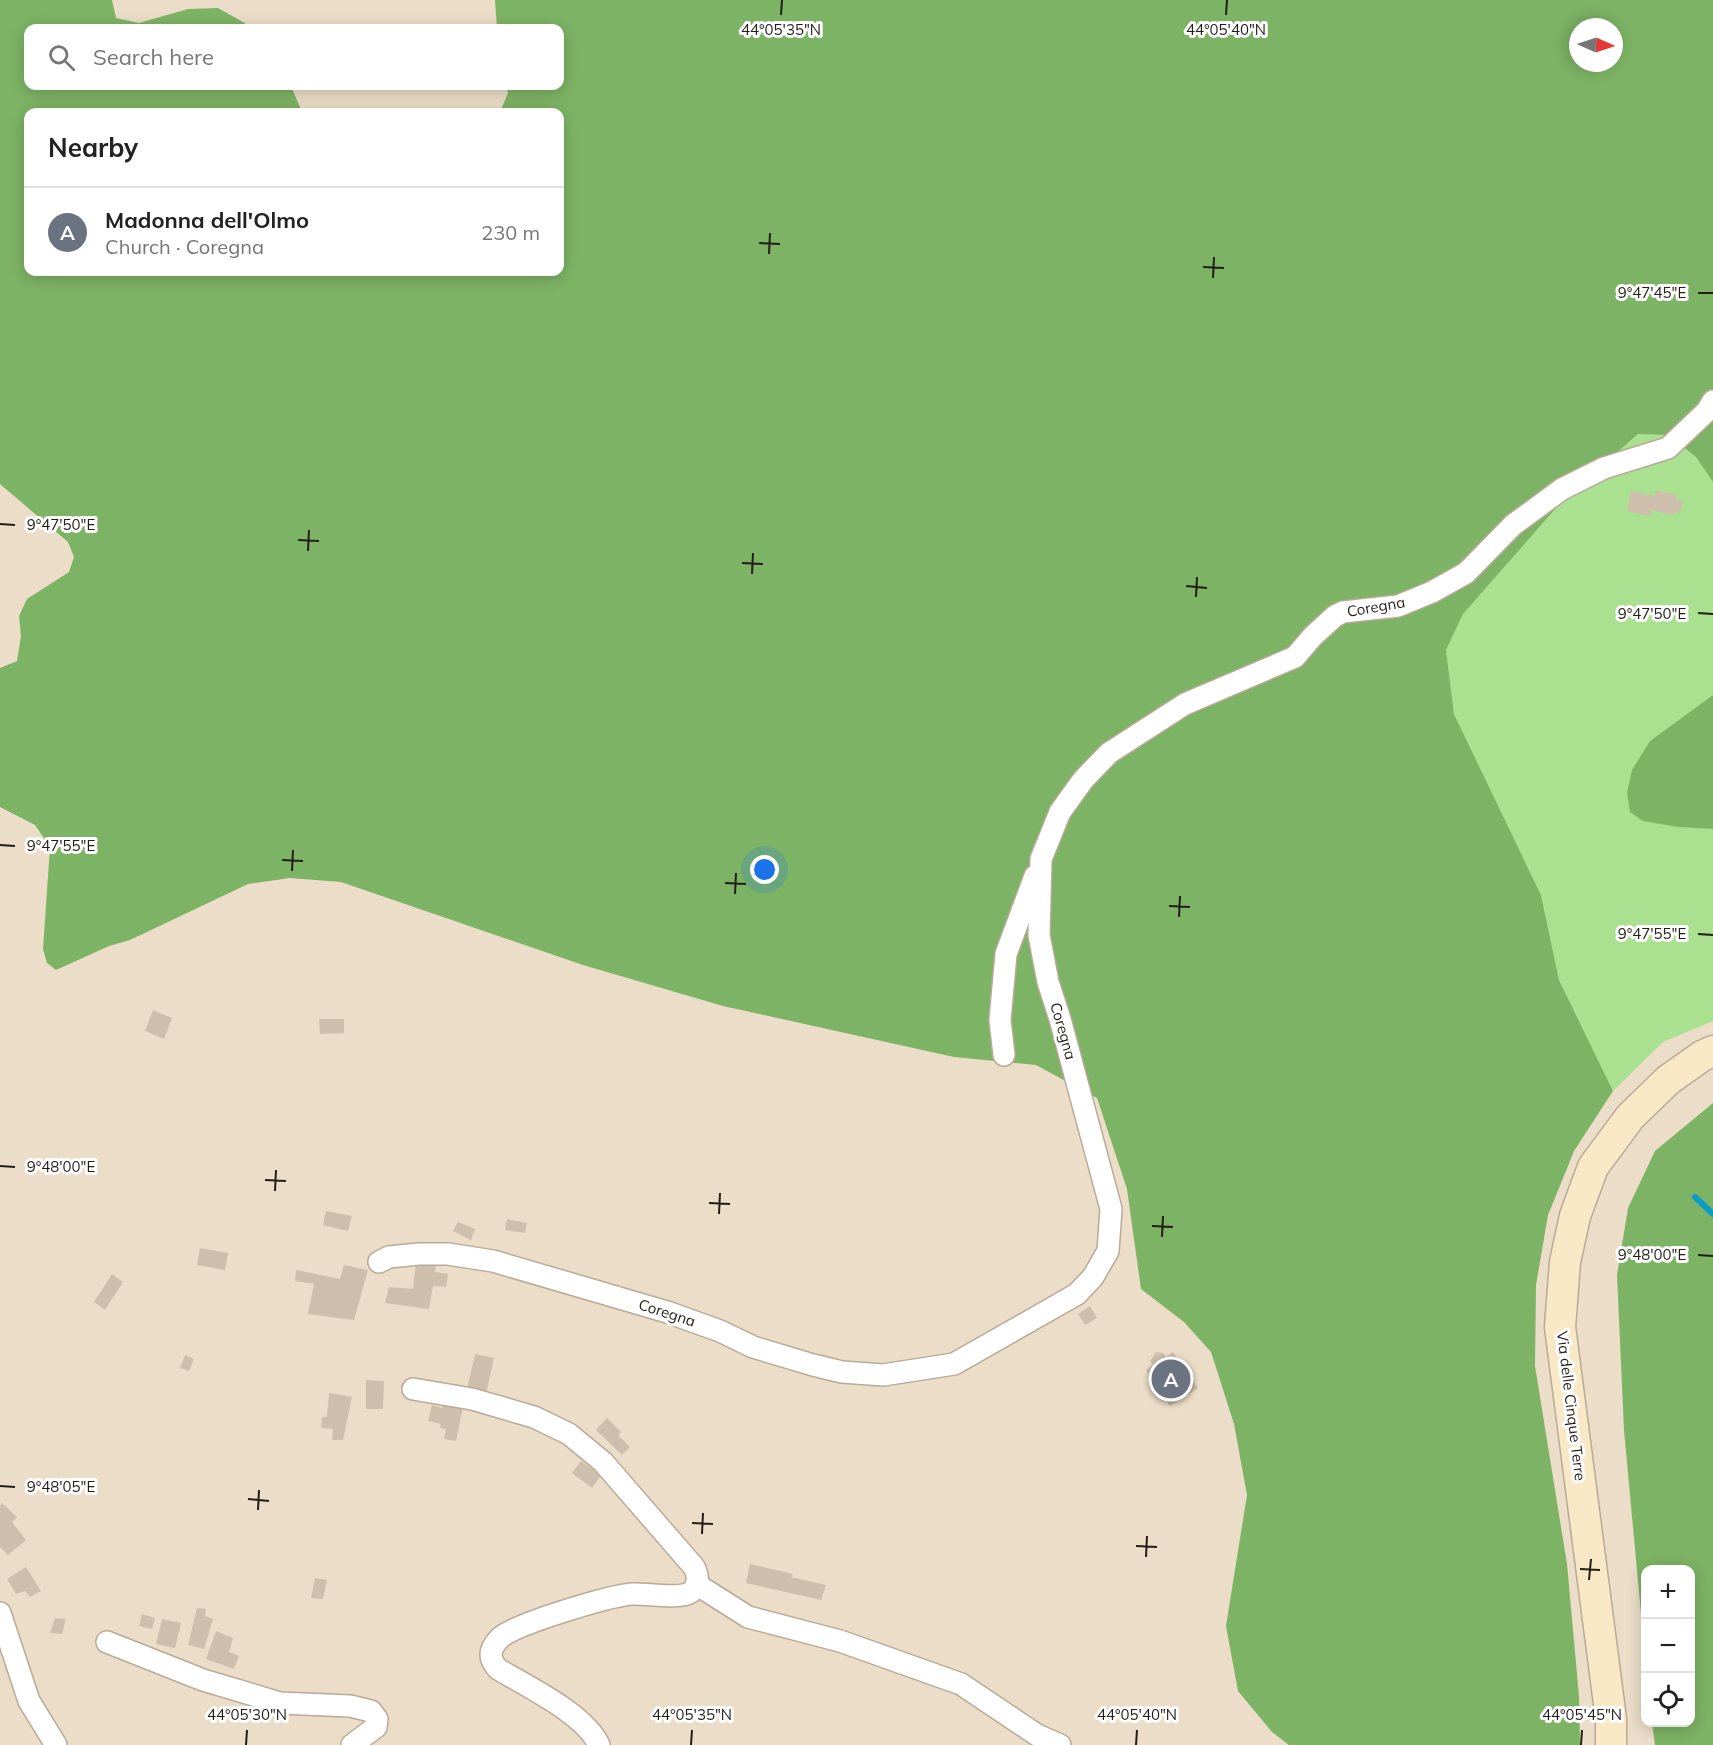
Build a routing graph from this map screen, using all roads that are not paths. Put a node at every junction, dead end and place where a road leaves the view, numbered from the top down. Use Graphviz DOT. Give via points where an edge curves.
graph roads {
  1 [pos="1713,402"];
  2 [pos="1041,859"];
  3 [pos="1713,1051"];
  4 [pos="1004,1055"];
  5 [pos="379,1262"];
  6 [pos="413,1389"];
  7 [pos="696,1584"];
  8 [pos="0,1613"];
  9 [pos="107,1642"];
  10 [pos="56,1745"];
  11 [pos="352,1745"];
  12 [pos="599,1745"];
  13 [pos="1060,1745"];
  14 [pos="1611,1745"];
  1 -- 2 [label="street, Coregna" via="1668,448 1604,468 1562,489 1513,525 1466,573 1398,606 1335,616 1295,657 1185,704 1109,753 1060,812"];
  2 -- 4 [label="street" via="1006,954 1000,1020"];
  2 -- 5 [label="street, Coregna" via="1039,935 1048,982 1111,1209 1108,1251 1093,1277 1068,1300 954,1364 883,1375 813,1365 753,1347 667,1311 493,1261 419,1254"];
  3 -- 14 [label="main road, Via delle Cinque Terre" via="1661,1087 1630,1117 1593,1167 1575,1216 1565,1262 1560,1327 1611,1719"];
  6 -- 7 [label="street" via="482,1402 534,1417 569,1434 603,1462 686,1558 698,1575"];
  7 -- 12 [label="street" via="683,1595 631,1594 570,1609 506,1634 493,1646 492,1662 498,1669 578,1718"];
  7 -- 13 [label="street" via="748,1617 840,1641 961,1684 1038,1735"];
  8 -- 10 [label="street" via="29,1701"];
  9 -- 11 [label="street" via="203,1680 280,1703 350,1706 371,1711 377,1719 376,1727"];
}
